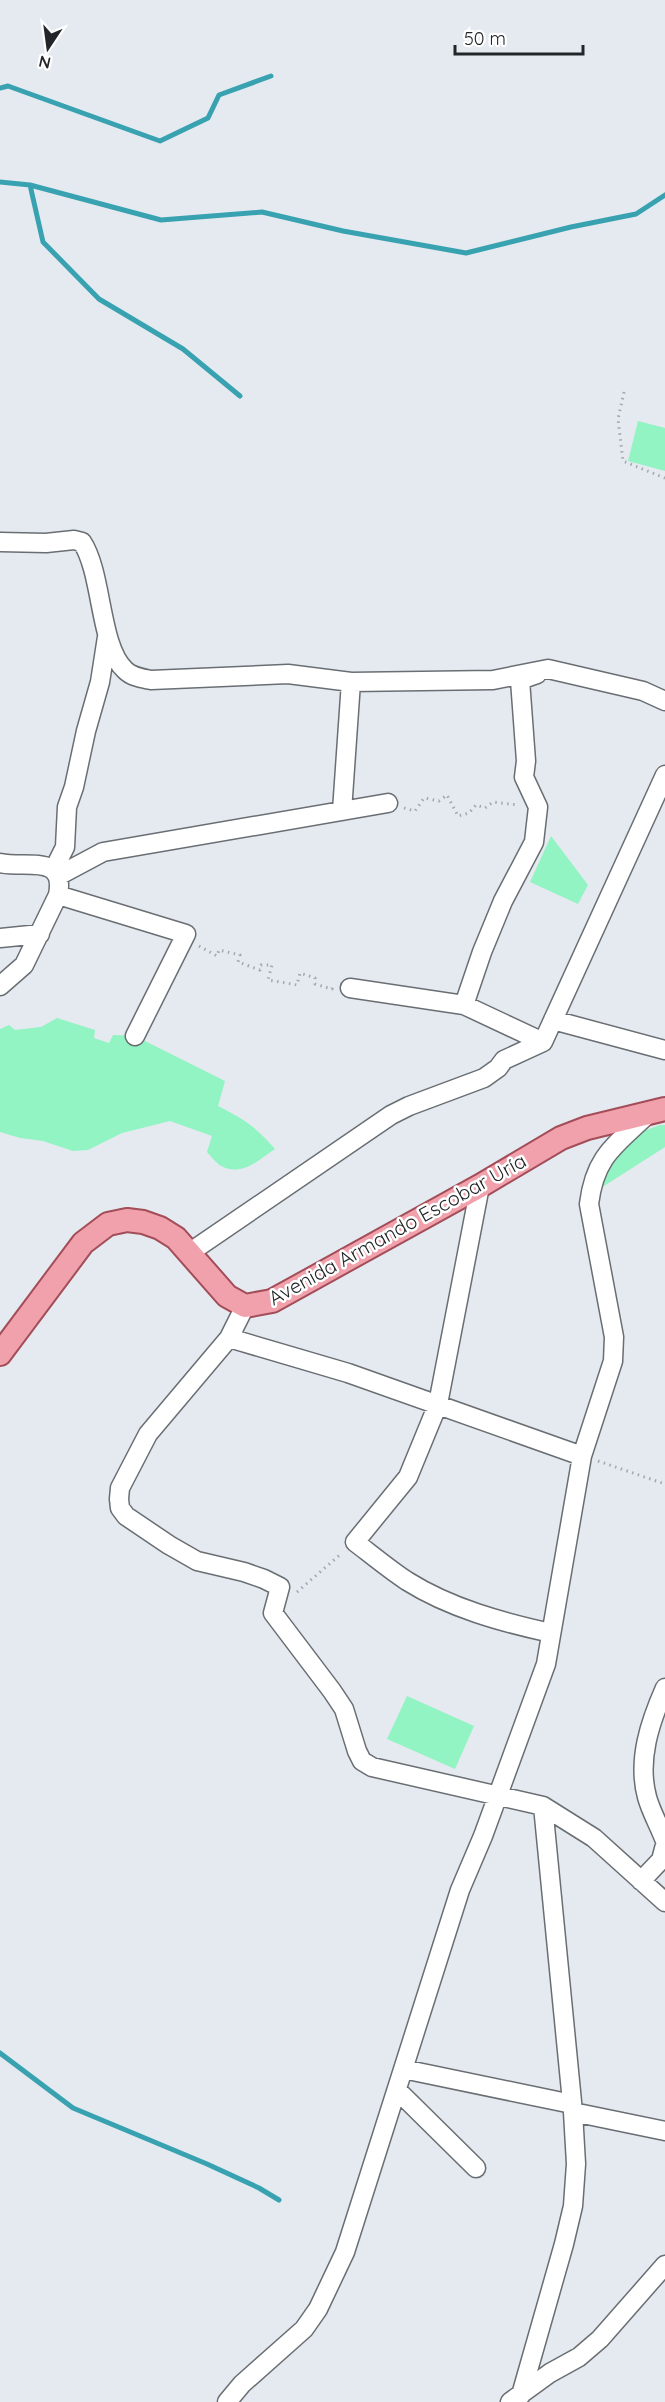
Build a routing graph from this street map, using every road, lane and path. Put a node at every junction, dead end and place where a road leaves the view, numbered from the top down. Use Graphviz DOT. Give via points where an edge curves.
graph roads {
  1 [pos="624,392"];
  2 [pos="665,478"];
  3 [pos="0,542"];
  4 [pos="107,633"];
  5 [pos="548,669"];
  6 [pos="351,682"];
  7 [pos="665,701"];
  8 [pos="665,775"];
  9 [pos="388,803"];
  10 [pos="538,807"];
  11 [pos="342,811"];
  12 [pos="0,863"];
  13 [pos="56,872"];
  14 [pos="58,895"];
  15 [pos="40,934"];
  16 [pos="0,938"];
  17 [pos="184,939"];
  18 [pos="0,986"];
  19 [pos="350,988"];
  20 [pos="464,1005"];
  21 [pos="553,1020"];
  22 [pos="135,1036"];
  23 [pos="543,1042"];
  24 [pos="665,1050"];
  25 [pos="658,1110"];
  26 [pos="480,1186"];
  27 [pos="189,1253"];
  28 [pos="245,1306"];
  29 [pos="229,1338"];
  30 [pos="0,1354"];
  31 [pos="438,1404"];
  32 [pos="582,1456"];
  33 [pos="665,1484"];
  34 [pos="355,1542"];
  35 [pos="273,1613"];
  36 [pos="551,1634"];
  37 [pos="665,1688"];
  38 [pos="498,1796"];
  39 [pos="543,1806"];
  40 [pos="665,1843"];
  41 [pos="641,1881"];
  42 [pos="665,1902"];
  43 [pos="403,2069"];
  44 [pos="398,2091"];
  45 [pos="573,2108"];
  46 [pos="665,2131"];
  47 [pos="476,2168"];
  48 [pos="665,2265"];
  49 [pos="515,2398"];
  50 [pos="227,2402"];
  1 -- 2 [label="path" via="618,419 622,461"];
  3 -- 4 [label="street" via="82,542 90,558"];
  4 -- 6 [label="street" via="117,661 135,677 151,680 288,674"];
  4 -- 13 [label="street" via="100,682 67,807 65,847"];
  5 -- 6 [label="street" via="493,680"];
  5 -- 7 [label="street" via="643,691"];
  5 -- 10 [label="street" via="520,680 524,777"];
  6 -- 11 [label="street"];
  8 -- 21 [label="street"];
  9 -- 10 [label="path" via="415,812 424,798 439,801 447,795 458,816 493,802"];
  9 -- 11 [label="street"];
  10 -- 20 [label="street" via="534,842 503,901"];
  11 -- 13 [label="street" via="103,852"];
  12 -- 13 [label="street" via="41,865"];
  13 -- 14 [label="street"];
  14 -- 15 [label="street"];
  14 -- 17 [label="street" via="186,934"];
  15 -- 16 [label="street"];
  15 -- 18 [label="street" via="24,965"];
  17 -- 19 [label="path" via="217,956 219,950 240,955 238,962 260,970 261,965 272,965 268,980 297,985 300,973 315,978 315,984 332,989 334,981"];
  17 -- 22 [label="street"];
  19 -- 20 [label="street"];
  20 -- 23 [label="street"];
  21 -- 23 [label="street"];
  21 -- 24 [label="street"];
  23 -- 27 [label="street" via="504,1060 484,1078 391,1115"];
  25 -- 26 [label="main road, Avenida Armando Escobar Uría" via="561,1138"];
  25 -- 32 [label="street" via="614,1146 598,1166 592,1182 589,1204 614,1337 608,1382"];
  26 -- 28 [label="main road, Avenida Armando Escobar Uría" via="272,1301"];
  26 -- 31 [label="street"];
  27 -- 28 [label="main road, Avenida Armando Escobar Uría" via="227,1296"];
  27 -- 30 [label="main road, Avenida Armando Escobar Uría" via="160,1228 127,1220 108,1224 83,1243"];
  28 -- 29 [label="street"];
  29 -- 31 [label="street"];
  29 -- 35 [label="street" via="148,1434 120,1488 120,1508 126,1516 197,1561 244,1572 280,1587"];
  31 -- 32 [label="street"];
  31 -- 34 [label="street" via="408,1477"];
  32 -- 33 [label="path"];
  32 -- 36 [label="street"];
  34 -- 35 [label="path"];
  34 -- 36 [label="street" via="408,1581 456,1605"];
  35 -- 38 [label="street" via="344,1709 362,1761 372,1767"];
  36 -- 38 [label="street" via="546,1664"];
  37 -- 40 [label="street" via="652,1716 642,1767 647,1798"];
  38 -- 39 [label="street"];
  38 -- 43 [label="street" via="460,1890"];
  39 -- 41 [label="street" via="594,1838"];
  39 -- 45 [label="street"];
  40 -- 41 [label="street" via="661,1860"];
  41 -- 42 [label="street"];
  43 -- 44 [label="street"];
  43 -- 45 [label="street"];
  44 -- 47 [label="street"];
  44 -- 50 [label="street" via="345,2252 318,2309 304,2330"];
  45 -- 46 [label="street"];
  45 -- 49 [label="street" via="573,2206"];
  48 -- 49 [label="street" via="600,2339"];
}
